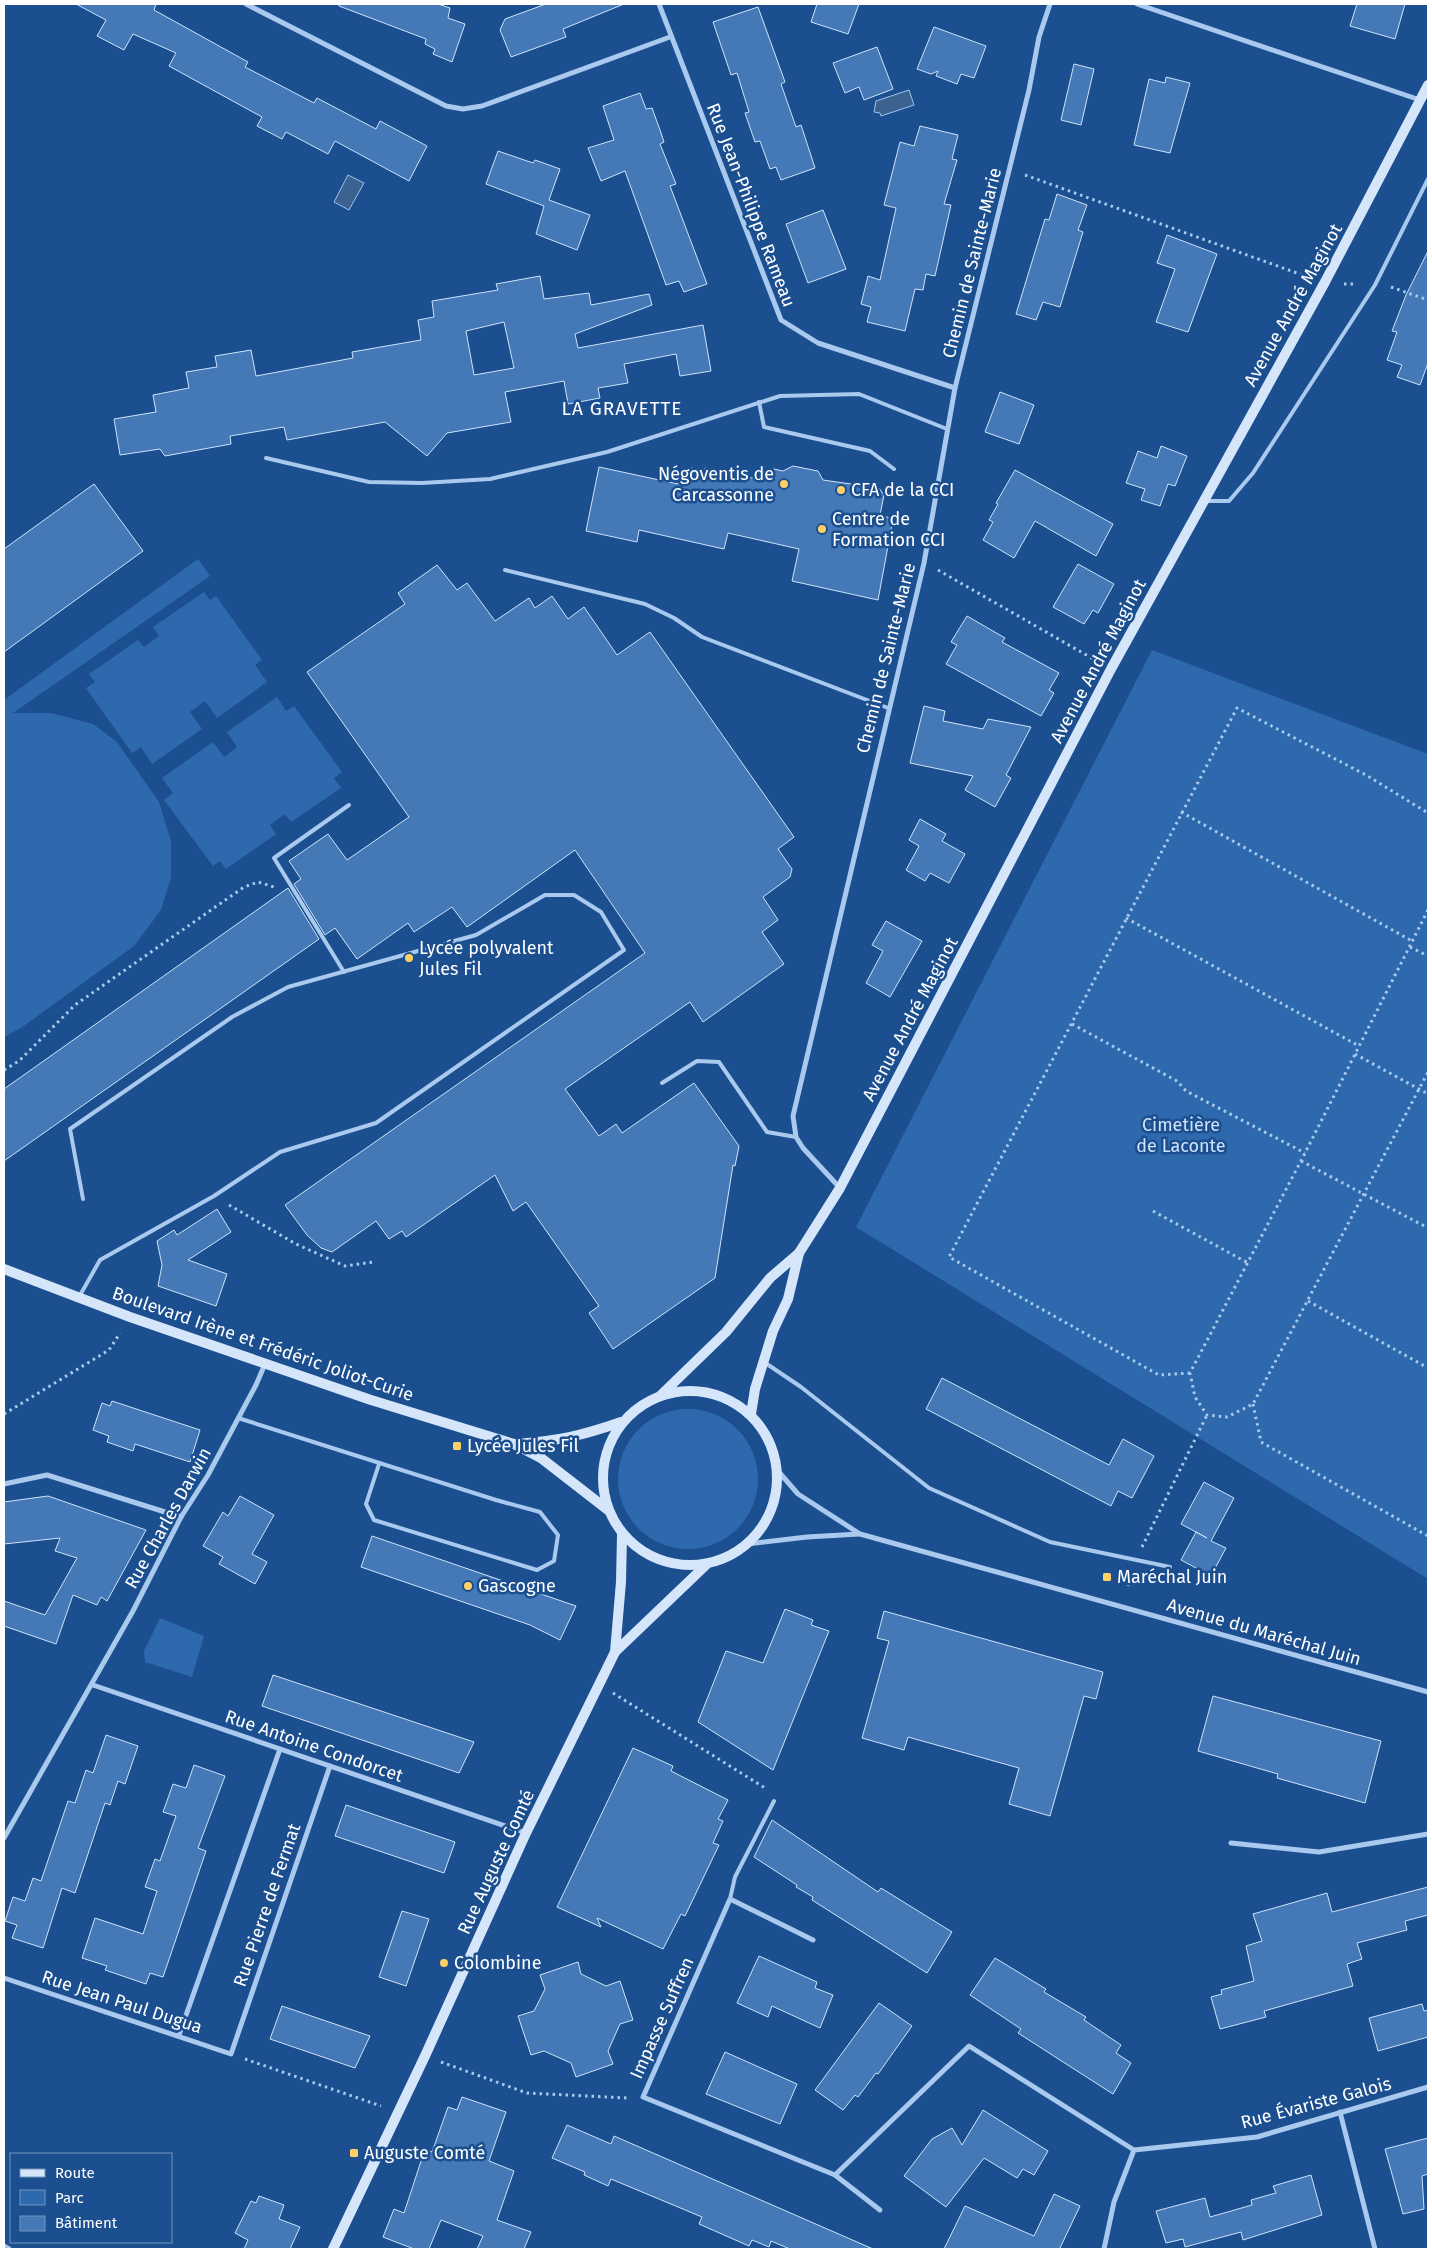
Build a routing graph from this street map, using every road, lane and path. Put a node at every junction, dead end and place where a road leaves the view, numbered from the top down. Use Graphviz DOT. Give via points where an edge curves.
graph roads {
  1 [pos="246,4"];
  2 [pos="659,4"];
  3 [pos="1050,4"];
  4 [pos="1136,4"];
  5 [pos="670,37"];
  6 [pos="1428,85"];
  7 [pos="1421,100"];
  8 [pos="1009,169"];
  9 [pos="1428,179"];
  10 [pos="1325,282"];
  11 [pos="1375,285"];
  12 [pos="1428,300"];
  13 [pos="954,388"];
  14 [pos="759,402"];
  15 [pos="947,429"];
  16 [pos="266,458"];
  17 [pos="894,469"];
  18 [pos="1204,501"];
  19 [pos="924,562"];
  20 [pos="504,570"];
  21 [pos="1111,669"];
  22 [pos="888,708"];
  23 [pos="348,805"];
  24 [pos="1181,812"];
  25 [pos="1428,813"];
  26 [pos="296,893"];
  27 [pos="1428,910"];
  28 [pos="1126,918"];
  29 [pos="1412,941"];
  30 [pos="1410,947"];
  31 [pos="1428,956"];
  32 [pos="344,972"];
  33 [pos="1072,1024"];
  34 [pos="1359,1046"];
  35 [pos="1355,1054"];
  36 [pos="4,1070"];
  37 [pos="1428,1072"];
  38 [pos="662,1083"];
  39 [pos="1420,1089"];
  40 [pos="1428,1094"];
  41 [pos="796,1137"];
  42 [pos="1305,1153"];
  43 [pos="1301,1162"];
  44 [pos="840,1188"];
  45 [pos="1364,1194"];
  46 [pos="214,1196"];
  47 [pos="83,1199"];
  48 [pos="1153,1211"];
  49 [pos="1428,1228"];
  50 [pos="799,1253"];
  51 [pos="373,1262"];
  52 [pos="1248,1263"];
  53 [pos="4,1269"];
  54 [pos="79,1297"];
  55 [pos="1308,1301"];
  56 [pos="130,1317"];
  57 [pos="764,1362"];
  58 [pos="265,1363"];
  59 [pos="1428,1368"];
  60 [pos="1190,1374"];
  61 [pos="661,1395"];
  62 [pos="1253,1404"];
  63 [pos="4,1414"];
  64 [pos="750,1414"];
  65 [pos="1207,1415"];
  66 [pos="238,1418"];
  67 [pos="622,1422"];
  68 [pos="514,1444"];
  69 [pos="379,1464"];
  70 [pos="778,1471"];
  71 [pos="4,1484"];
  72 [pos="608,1510"];
  73 [pos="181,1517"];
  74 [pos="860,1534"];
  75 [pos="622,1535"];
  76 [pos="1428,1536"];
  77 [pos="748,1544"];
  78 [pos="1136,1560"];
  79 [pos="706,1564"];
  80 [pos="1170,1567"];
  81 [pos="1128,1586"];
  82 [pos="615,1652"];
  83 [pos="598,1684"];
  84 [pos="93,1685"];
  85 [pos="1428,1692"];
  86 [pos="280,1749"];
  87 [pos="330,1766"];
  88 [pos="774,1801"];
  89 [pos="526,1833"];
  90 [pos="1428,1834"];
  91 [pos="4,1838"];
  92 [pos="1231,1843"];
  93 [pos="730,1900"];
  94 [pos="813,1940"];
  95 [pos="4,1978"];
  96 [pos="179,2036"];
  97 [pos="231,2054"];
  98 [pos="425,2056"];
  99 [pos="1428,2087"];
  100 [pos="643,2097"];
  101 [pos="398,2112"];
  102 [pos="1340,2112"];
  103 [pos="1134,2150"];
  104 [pos="835,2175"];
  105 [pos="880,2210"];
  106 [pos="4,2246"];
  107 [pos="9,2249"];
  108 [pos="333,2249"];
  109 [pos="1104,2249"];
  110 [pos="1375,2249"];
  1 -- 5 [label="street" via="446,106 463,109 482,106"];
  2 -- 5 [label="street, Rue Jean-Philippe Rameau"];
  3 -- 8 [label="street, Chemin de Sainte-Marie" via="1039,37"];
  4 -- 7 [label="street"];
  5 -- 13 [label="street, Rue Jean-Philippe Rameau" via="781,320 818,342"];
  6 -- 7 [label="street, Avenue André Maginot"];
  7 -- 10 [label="street, Avenue André Maginot"];
  8 -- 10 [label="path"];
  8 -- 13 [label="street, Chemin de Sainte-Marie"];
  9 -- 11 [label="lane"];
  10 -- 11 [label="path"];
  10 -- 18 [label="street, Avenue André Maginot"];
  11 -- 12 [label="path" via="1389,286"];
  11 -- 18 [label="lane" via="1253,472 1229,501"];
  13 -- 15 [label="street, Chemin de Sainte-Marie"];
  14 -- 15 [label="lane" via="780,396 859,394"];
  14 -- 16 [label="lane" via="607,452 490,479 422,484 369,482"];
  14 -- 17 [label="lane" via="764,427 870,451"];
  15 -- 19 [label="street, Chemin de Sainte-Marie"];
  18 -- 21 [label="street, Avenue André Maginot"];
  19 -- 21 [label="path"];
  19 -- 22 [label="street, Chemin de Sainte-Marie"];
  20 -- 22 [label="lane" via="645,604 702,637"];
  21 -- 44 [label="street, Avenue André Maginot"];
  22 -- 41 [label="street, Chemin de Sainte-Marie" via="793,1116"];
  23 -- 26 [label="lane" via="274,858"];
  24 -- 25 [label="path" via="1237,708 1366,775"];
  24 -- 28 [label="path"];
  24 -- 29 [label="path"];
  26 -- 32 [label="lane"];
  26 -- 36 [label="path" via="258,882 244,887 75,1005 19,1061"];
  27 -- 29 [label="path"];
  28 -- 33 [label="path"];
  28 -- 34 [label="path"];
  29 -- 30 [label="path"];
  30 -- 31 [label="path"];
  30 -- 34 [label="path"];
  32 -- 46 [label="lane" via="476,935 545,895 574,895 601,912 624,950 376,1123 280,1152"];
  32 -- 47 [label="lane" via="288,987 232,1017 70,1129"];
  33 -- 42 [label="path" via="1177,1081 1186,1091"];
  33 -- 60 [label="path" via="949,1257 1159,1375"];
  34 -- 35 [label="path"];
  35 -- 39 [label="path"];
  35 -- 42 [label="path"];
  37 -- 39 [label="path"];
  38 -- 41 [label="lane" via="697,1061 719,1062 767,1132"];
  39 -- 40 [label="path"];
  39 -- 45 [label="path"];
  41 -- 44 [label="street"];
  42 -- 43 [label="path"];
  43 -- 45 [label="path"];
  43 -- 52 [label="path"];
  44 -- 50 [label="street, Avenue André Maginot"];
  45 -- 49 [label="path"];
  45 -- 55 [label="path"];
  46 -- 51 [label="path" via="296,1244 345,1266"];
  46 -- 54 [label="lane" via="100,1260"];
  48 -- 52 [label="path"];
  50 -- 57 [label="street, Avenue André Maginot" via="788,1299 773,1331"];
  50 -- 61 [label="street, Avenue André Maginot" via="770,1278 726,1332"];
  52 -- 60 [label="path"];
  53 -- 54 [label="street, Boulevard Irène et Frédéric Joliot-Curie"];
  54 -- 56 [label="street, Boulevard Irène et Frédéric Joliot-Curie"];
  55 -- 59 [label="path"];
  55 -- 62 [label="path"];
  56 -- 58 [label="street, Boulevard Irène et Frédéric Joliot-Curie"];
  56 -- 63 [label="path" via="110,1350"];
  57 -- 64 [label="street, Avenue André Maginot"];
  57 -- 78 [label="lane" via="801,1387 929,1488 1050,1542"];
  58 -- 66 [label="street, Rue Charles Darwin"];
  58 -- 68 [label="street, Boulevard Irène et Frédéric Joliot-Curie"];
  60 -- 65 [label="path" via="1195,1398"];
  61 -- 64 [label="street" via="693,1390 724,1396"];
  61 -- 67 [label="street" via="639,1406"];
  62 -- 65 [label="path" via="1227,1417"];
  62 -- 76 [label="path" via="1261,1442"];
  64 -- 70 [label="street" via="770,1440"];
  65 -- 78 [label="path"];
  66 -- 69 [label="lane"];
  66 -- 73 [label="street, Rue Charles Darwin"];
  67 -- 68 [label="street, Boulevard Irène et Frédéric Joliot-Curie" via="558,1441"];
  67 -- 72 [label="street" via="606,1449 602,1480"];
  68 -- 72 [label="street, Boulevard Irène et Frédéric Joliot-Curie" via="540,1458"];
  69 -- 69 [label="lane" via="540,1512 558,1535 554,1561 537,1570 374,1520 366,1504"];
  70 -- 74 [label="street, Avenue du Maréchal Juin" via="798,1494"];
  70 -- 77 [label="street" via="772,1511"];
  71 -- 73 [label="street" via="47,1475"];
  72 -- 75 [label="street"];
  73 -- 84 [label="street, Rue Charles Darwin"];
  74 -- 77 [label="street, Avenue du Maréchal Juin"];
  74 -- 85 [label="street, Avenue du Maréchal Juin"];
  75 -- 79 [label="street" via="646,1554 675,1565"];
  75 -- 82 [label="street, Rue Auguste Comté"];
  77 -- 79 [label="street" via="728,1557"];
  78 -- 80 [label="lane"];
  78 -- 81 [label="path"];
  79 -- 82 [label="street, Rue Auguste Comté"];
  82 -- 83 [label="street, Rue Auguste Comté"];
  83 -- 88 [label="path" via="766,1789"];
  83 -- 89 [label="street, Rue Auguste Comté"];
  84 -- 86 [label="street, Rue Antoine Condorcet"];
  84 -- 91 [label="street, Rue Charles Darwin"];
  86 -- 87 [label="street, Rue Antoine Condorcet"];
  86 -- 96 [label="street"];
  87 -- 89 [label="street, Rue Antoine Condorcet"];
  87 -- 97 [label="street, Rue Pierre de Fermat"];
  88 -- 93 [label="lane" via="735,1878"];
  89 -- 98 [label="street, Rue Auguste Comté"];
  90 -- 92 [label="street" via="1319,1852"];
  93 -- 94 [label="street"];
  93 -- 100 [label="street, Impasse Suffren"];
  95 -- 96 [label="street, Rue Jean Paul Dugua"];
  96 -- 97 [label="street, Rue Jean Paul Dugua"];
  97 -- 101 [label="path"];
  98 -- 100 [label="path" via="527,2093 616,2099"];
  98 -- 101 [label="street, Rue Auguste Comté"];
  99 -- 102 [label="street, Rue Évariste Galois"];
  100 -- 104 [label="street, Impasse Suffren"];
  101 -- 108 [label="street, Rue Auguste Comté"];
  102 -- 103 [label="street, Rue Évariste Galois" via="1257,2137"];
  102 -- 110 [label="street"];
  103 -- 104 [label="street" via="969,2046"];
  103 -- 109 [label="street" via="1114,2202"];
  104 -- 105 [label="street, Impasse Suffren"];
  106 -- 107 [label="street"];
}
